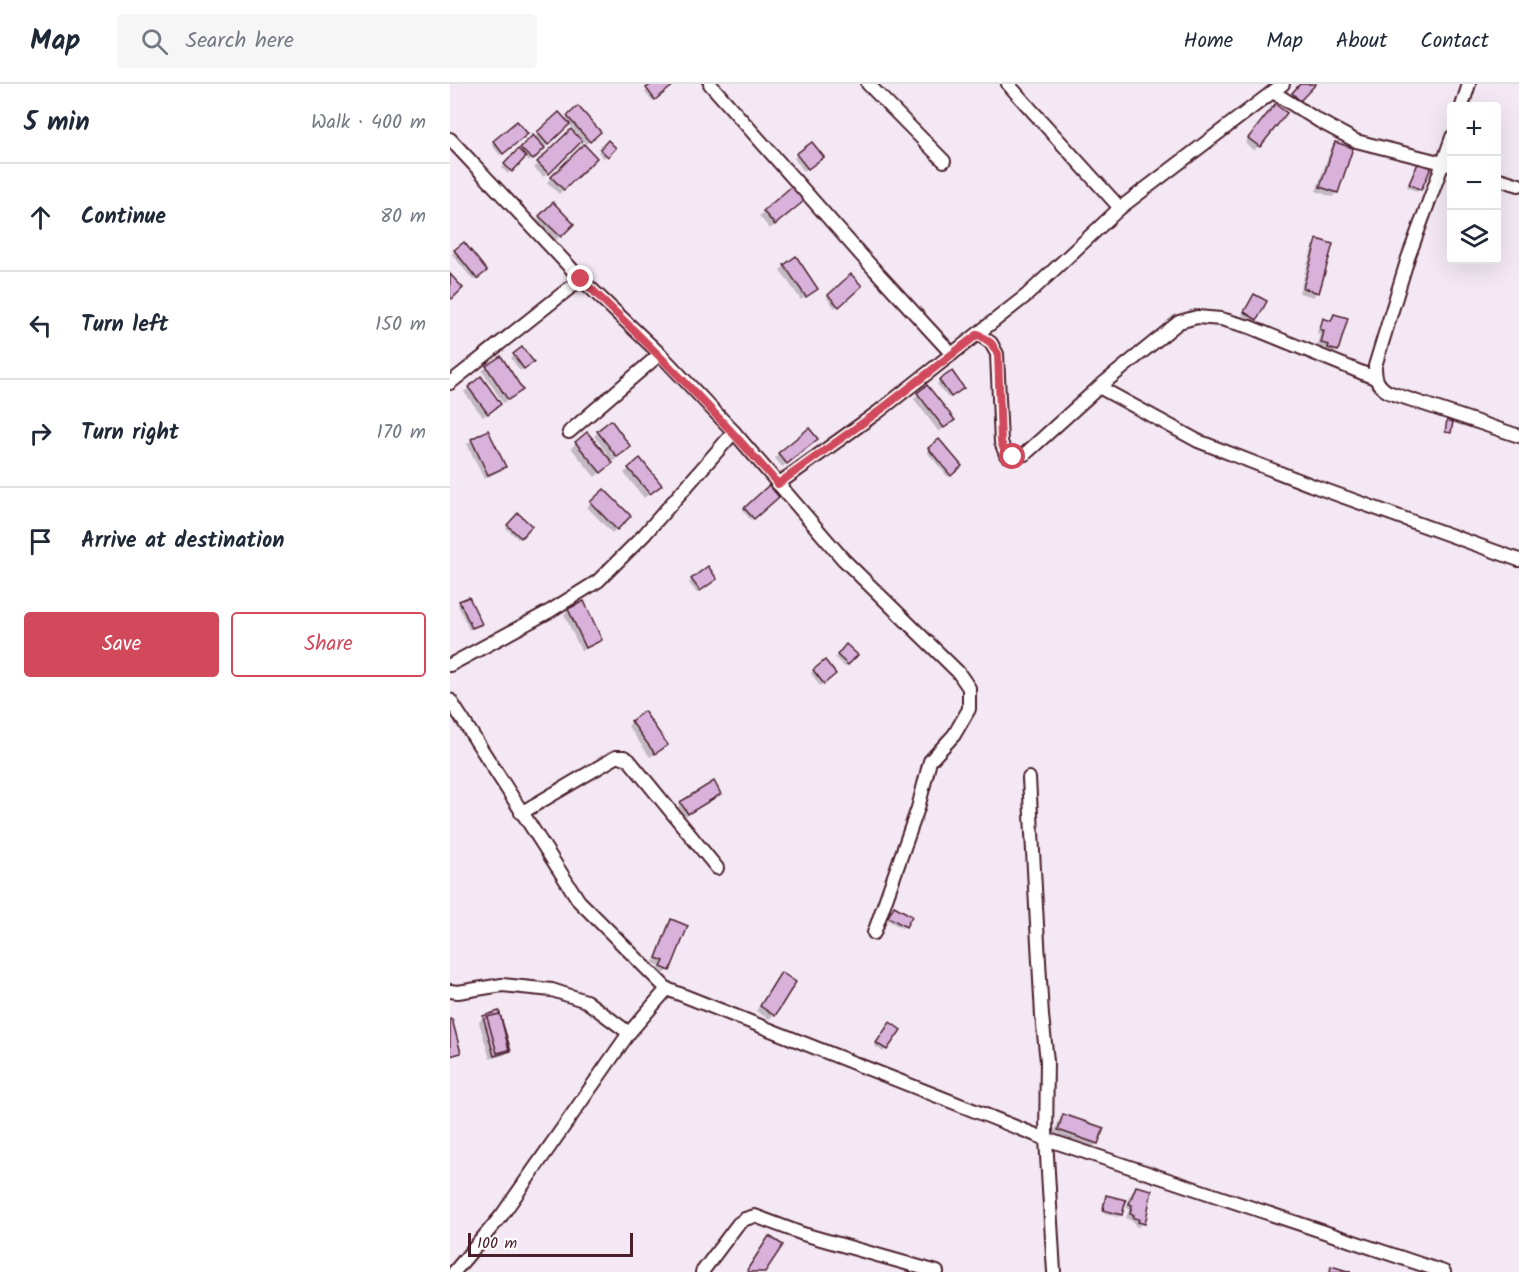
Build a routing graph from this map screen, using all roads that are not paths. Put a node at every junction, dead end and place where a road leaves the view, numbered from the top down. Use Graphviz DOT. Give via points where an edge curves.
graph roads {
  1 [pos="710,84"];
  2 [pos="868,84"];
  3 [pos="1008,84"];
  4 [pos="1469,84"];
  5 [pos="1278,88"];
  6 [pos="1462,102"];
  7 [pos="450,139"];
  8 [pos="944,161"];
  9 [pos="1447,164"];
  10 [pos="1501,179"];
  11 [pos="1519,185"];
  12 [pos="1120,208"];
  13 [pos="581,279"];
  14 [pos="978,334"];
  15 [pos="660,354"];
  16 [pos="952,354"];
  17 [pos="1375,378"];
  18 [pos="450,383"];
  19 [pos="1099,387"];
  20 [pos="569,432"];
  21 [pos="734,432"];
  22 [pos="1519,436"];
  23 [pos="778,484"];
  24 [pos="1519,560"];
  25 [pos="450,665"];
  26 [pos="450,700"];
  27 [pos="1029,778"];
  28 [pos="521,813"];
  29 [pos="717,868"];
  30 [pos="874,933"];
  31 [pos="667,989"];
  32 [pos="450,991"];
  33 [pos="629,1033"];
  34 [pos="1046,1139"];
  35 [pos="454,1272"];
  36 [pos="702,1272"];
  37 [pos="937,1272"];
  38 [pos="1053,1272"];
  39 [pos="1444,1272"];
  1 -- 16 [label="street"];
  2 -- 8 [label="street"];
  3 -- 12 [label="street"];
  4 -- 6 [label="street"];
  5 -- 9 [label="street" via="1319,121 1356,141"];
  5 -- 12 [label="street"];
  7 -- 13 [label="street"];
  9 -- 17 [label="street" via="1404,269 1375,366"];
  10 -- 11 [label="street"];
  12 -- 14 [label="street" via="1027,295"];
  13 -- 15 [label="street"];
  13 -- 18 [label="street"];
  14 -- 16 [label="street"];
  14 -- 19 [label="street" via="998,354 1001,442 1006,455 1025,454"];
  15 -- 20 [label="street"];
  15 -- 21 [label="street"];
  16 -- 23 [label="street"];
  17 -- 19 [label="street" via="1250,327 1197,317 1179,322"];
  17 -- 22 [label="street" via="1388,392"];
  19 -- 24 [label="street" via="1197,441"];
  21 -- 23 [label="street"];
  21 -- 25 [label="street" via="598,581"];
  23 -- 30 [label="street" via="843,560 958,672 969,688 969,709 954,735 930,761 918,808"];
  26 -- 28 [label="street"];
  27 -- 34 [label="street" via="1047,1061"];
  28 -- 29 [label="street" via="616,757 624,757"];
  28 -- 31 [label="street" via="579,901"];
  31 -- 33 [label="street"];
  31 -- 34 [label="street"];
  32 -- 33 [label="street" via="502,985 552,990 586,1001"];
  33 -- 35 [label="street" via="502,1215"];
  34 -- 38 [label="street"];
  34 -- 39 [label="street"];
  36 -- 37 [label="street" via="738,1224 755,1216 803,1234"];
}
